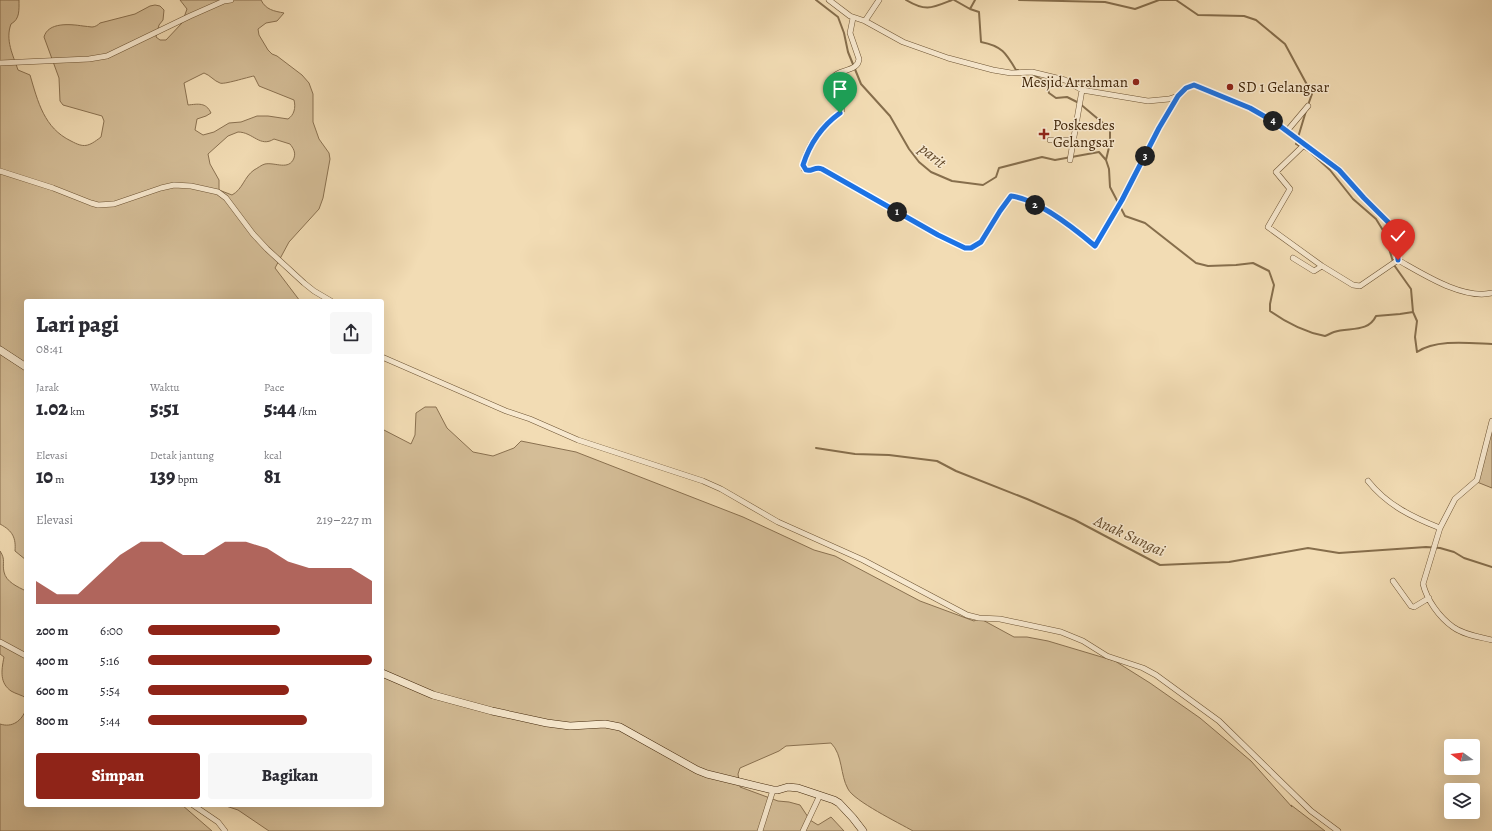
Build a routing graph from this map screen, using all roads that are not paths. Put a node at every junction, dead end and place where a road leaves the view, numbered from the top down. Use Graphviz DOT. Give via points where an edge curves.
graph roads {
  1 [pos="231,0"];
  2 [pos="829,0"];
  3 [pos="879,0"];
  4 [pos="853,18"];
  5 [pos="864,21"];
  6 [pos="0,63"];
  7 [pos="1082,90"];
  8 [pos="1178,96"];
  9 [pos="1308,106"];
  10 [pos="1287,131"];
  11 [pos="1050,140"];
  12 [pos="1073,140"];
  13 [pos="1302,145"];
  14 [pos="1070,160"];
  15 [pos="0,171"];
  16 [pos="1293,258"];
  17 [pos="1398,260"];
  18 [pos="1322,266"];
  19 [pos="1492,293"];
  20 [pos="328,299"];
  21 [pos="0,350"];
  22 [pos="384,358"];
  23 [pos="24,366"];
  24 [pos="1492,421"];
  25 [pos="1368,481"];
  26 [pos="1440,528"];
  27 [pos="1393,581"];
  28 [pos="1428,598"];
  29 [pos="1492,640"];
  30 [pos="0,642"];
  31 [pos="24,655"];
  32 [pos="384,674"];
  33 [pos="773,790"];
  34 [pos="820,795"];
  35 [pos="196,807"];
  36 [pos="225,831"];
  37 [pos="760,831"];
  38 [pos="803,831"];
  39 [pos="863,831"];
  40 [pos="1338,831"];
  1 -- 6 [label="street" via="214,5 107,56 89,60"];
  2 -- 4 [label="street"];
  3 -- 5 [label="street"];
  4 -- 5 [label="street"];
  4 -- 8 [label="street" via="850,33 859,60 854,67 833,78 832,83 842,110 815,138 805,158 804,168 808,171 822,169 965,248 971,248 981,242 1011,196 1042,208 1095,246"];
  5 -- 7 [label="street" via="896,39 933,53 993,70 1011,73 1032,72 1065,80"];
  7 -- 8 [label="street" via="1148,101"];
  7 -- 12 [label="street"];
  8 -- 10 [label="street" via="1186,88 1194,85 1250,108"];
  9 -- 10 [label="street"];
  10 -- 13 [label="street"];
  11 -- 12 [label="street"];
  12 -- 14 [label="street"];
  13 -- 17 [label="street" via="1339,170 1392,226 1396,233"];
  13 -- 18 [label="street" via="1276,172 1290,189 1268,227"];
  15 -- 20 [label="street" via="98,204 114,204 174,185 218,192 226,198 267,249 304,284"];
  16 -- 18 [label="street" via="1314,271"];
  17 -- 18 [label="street" via="1360,286 1353,285"];
  17 -- 19 [label="street" via="1457,289 1474,294"];
  21 -- 23 [label="street"];
  22 -- 40 [label="street" via="578,440 703,481 778,522 863,560 968,615 1061,632 1083,641 1107,656 1144,668 1219,721 1311,811"];
  24 -- 26 [label="street" via="1477,480 1455,499"];
  25 -- 26 [label="street" via="1382,497 1397,507 1421,521"];
  26 -- 28 [label="street" via="1423,584"];
  27 -- 28 [label="street" via="1411,606"];
  28 -- 29 [label="street" via="1442,618 1454,628"];
  30 -- 31 [label="street"];
  32 -- 33 [label="street" via="433,695 492,711 570,726 620,726 697,770"];
  33 -- 34 [label="street" via="794,787"];
  33 -- 37 [label="street"];
  34 -- 38 [label="street"];
  34 -- 39 [label="street" via="839,803"];
  35 -- 36 [label="street" via="218,822"];
}
